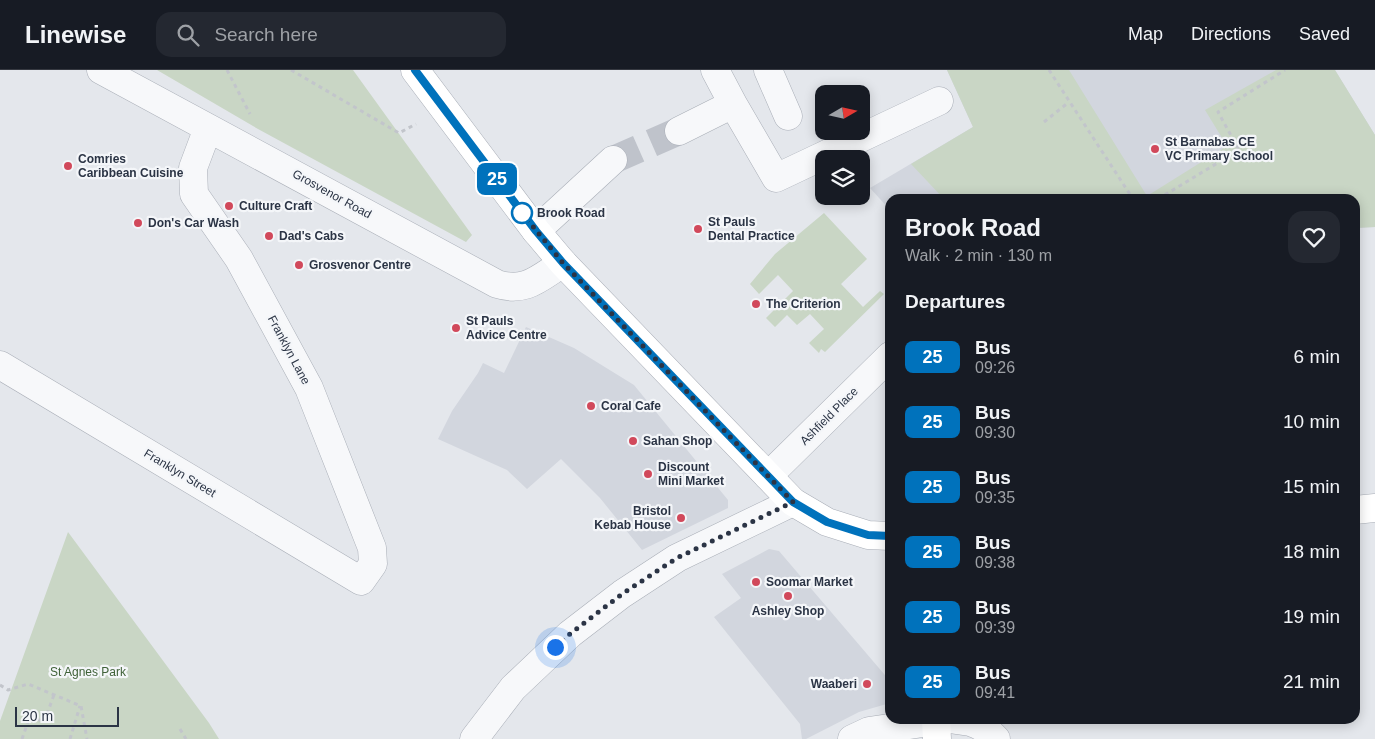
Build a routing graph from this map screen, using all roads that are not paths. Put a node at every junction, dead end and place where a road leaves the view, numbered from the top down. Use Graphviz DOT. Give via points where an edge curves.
graph roads {
  1 [pos="101,70"];
  2 [pos="415,70"];
  3 [pos="715,70"];
  4 [pos="768,70"];
  5 [pos="939,101"];
  6 [pos="733,104"];
  7 [pos="788,116"];
  8 [pos="208,128"];
  9 [pos="679,131"];
  10 [pos="613,160"];
  11 [pos="536,231"];
  12 [pos="563,263"];
  13 [pos="885,361"];
  14 [pos="0,365"];
  15 [pos="768,476"];
  16 [pos="793,502"];
  17 [pos="1375,508"];
  18 [pos="1360,510"];
  19 [pos="885,536"];
  20 [pos="361,581"];
  21 [pos="974,724"];
  22 [pos="937,726"];
  23 [pos="474,739"];
  24 [pos="852,739"];
  25 [pos="996,739"];
  1 -- 8 [label="street, Grosvenor Road"];
  2 -- 11 [label="main road"];
  3 -- 6 [label="street"];
  4 -- 7 [label="street"];
  5 -- 6 [label="street" via="776,178"];
  6 -- 9 [label="street"];
  8 -- 12 [label="street, Grosvenor Road" via="497,284 515,288 526,286"];
  8 -- 20 [label="street, Franklyn Lane" via="193,168 194,194 239,259 309,388 372,548 373,564"];
  10 -- 11 [label="street"];
  11 -- 12 [label="main road"];
  12 -- 15 [label="main road"];
  13 -- 15 [label="street, Ashfield Place"];
  14 -- 20 [label="street, Franklyn Street"];
  15 -- 16 [label="main road"];
  16 -- 19 [label="main road" via="827,522 868,535"];
  16 -- 23 [label="street" via="677,558 622,594 570,634 513,688"];
  17 -- 18 [label="main road"];
  21 -- 25 [label="street"];
  22 -- 24 [label="street" via="869,731"];
}
